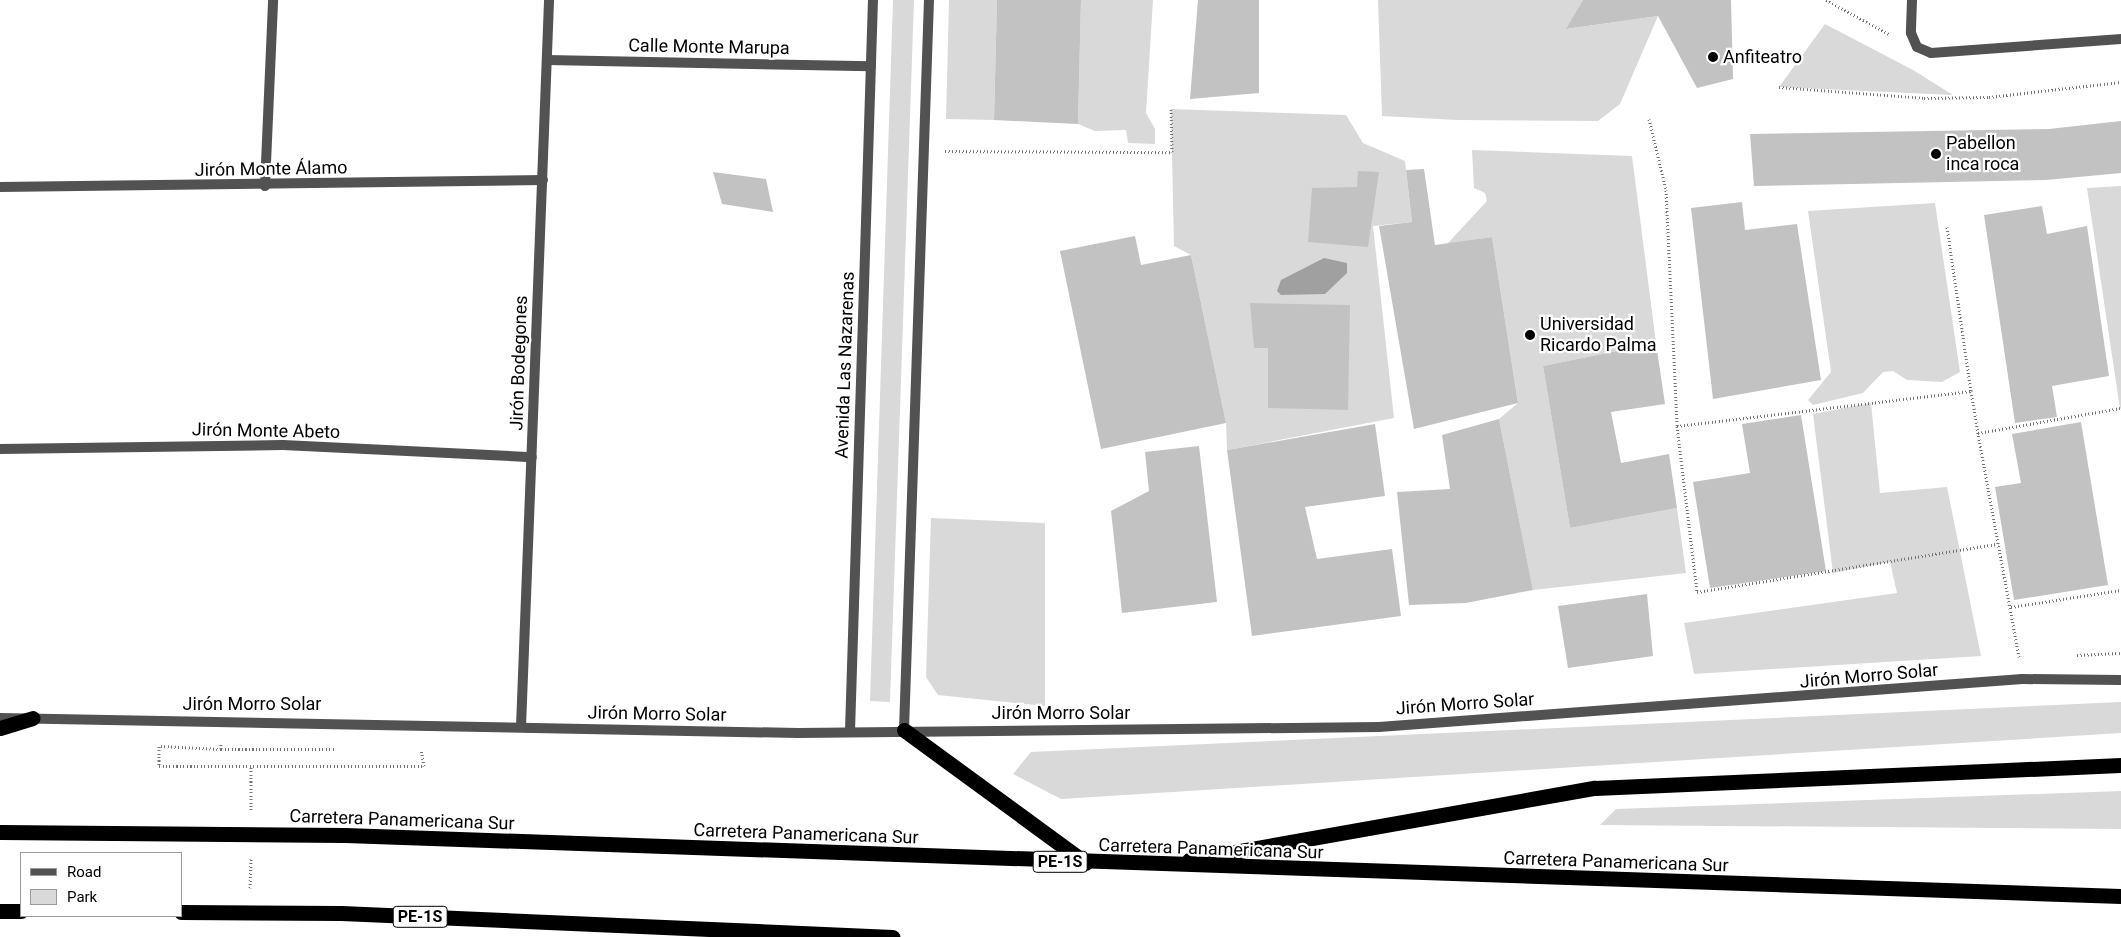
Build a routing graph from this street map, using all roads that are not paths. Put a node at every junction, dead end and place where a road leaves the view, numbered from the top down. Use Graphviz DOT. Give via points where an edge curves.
graph roads {
  1 [pos="273,0"];
  2 [pos="550,0"];
  3 [pos="873,0"];
  4 [pos="929,0"];
  5 [pos="1912,0"];
  6 [pos="2121,39"];
  7 [pos="547,60"];
  8 [pos="871,66"];
  9 [pos="543,180"];
  10 [pos="265,186"];
  11 [pos="0,187"];
  12 [pos="0,449"];
  13 [pos="532,457"];
  14 [pos="2121,680"];
  15 [pos="0,718"];
  16 [pos="33,718"];
  17 [pos="520,727"];
  18 [pos="0,728"];
  19 [pos="904,730"];
  20 [pos="850,731"];
  21 [pos="2121,765"];
  22 [pos="0,832"];
  23 [pos="1086,863"];
  24 [pos="1160,866"];
  25 [pos="2121,896"];
  26 [pos="0,911"];
  27 [pos="20,911"];
  28 [pos="182,912"];
  29 [pos="659,929"];
  30 [pos="712,937"];
  31 [pos="892,937"];
  1 -- 10 [label="street"];
  2 -- 7 [label="street, Jirón Bodegones"];
  3 -- 8 [label="street, Avenida Las Nazarenas"];
  4 -- 19 [label="street"];
  5 -- 6 [label="street" via="1912,33 1917,48 1930,53"];
  7 -- 8 [label="street, Calle Monte Marupa"];
  7 -- 9 [label="street, Jirón Bodegones"];
  8 -- 20 [label="street, Avenida Las Nazarenas"];
  9 -- 10 [label="street, Jirón Monte Álamo"];
  9 -- 13 [label="street, Jirón Bodegones"];
  10 -- 11 [label="street, Jirón Monte Álamo"];
  12 -- 13 [label="street, Jirón Monte Abeto" via="283,445"];
  13 -- 17 [label="street, Jirón Bodegones"];
  14 -- 19 [label="street, Jirón Morro Solar" via="2022,679 1378,726"];
  15 -- 16 [label="street, Jirón Morro Solar"];
  16 -- 17 [label="street, Jirón Morro Solar"];
  16 -- 18 [label="highway"];
  17 -- 20 [label="street, Jirón Morro Solar"];
  19 -- 20 [label="street, Jirón Morro Solar"];
  19 -- 23 [label="highway"];
  21 -- 24 [label="highway" via="1595,788"];
  22 -- 23 [label="highway, Carretera Panamericana Sur / PE-1S" via="345,835"];
  23 -- 24 [label="highway, Carretera Panamericana Sur / PE-1S"];
  24 -- 25 [label="highway, Carretera Panamericana Sur / PE-1S"];
  26 -- 27 [label="highway"];
  28 -- 29 [label="highway, PE-1S" via="341,913"];
  29 -- 30 [label="highway"];
  29 -- 31 [label="highway, PE-1S"];
}
